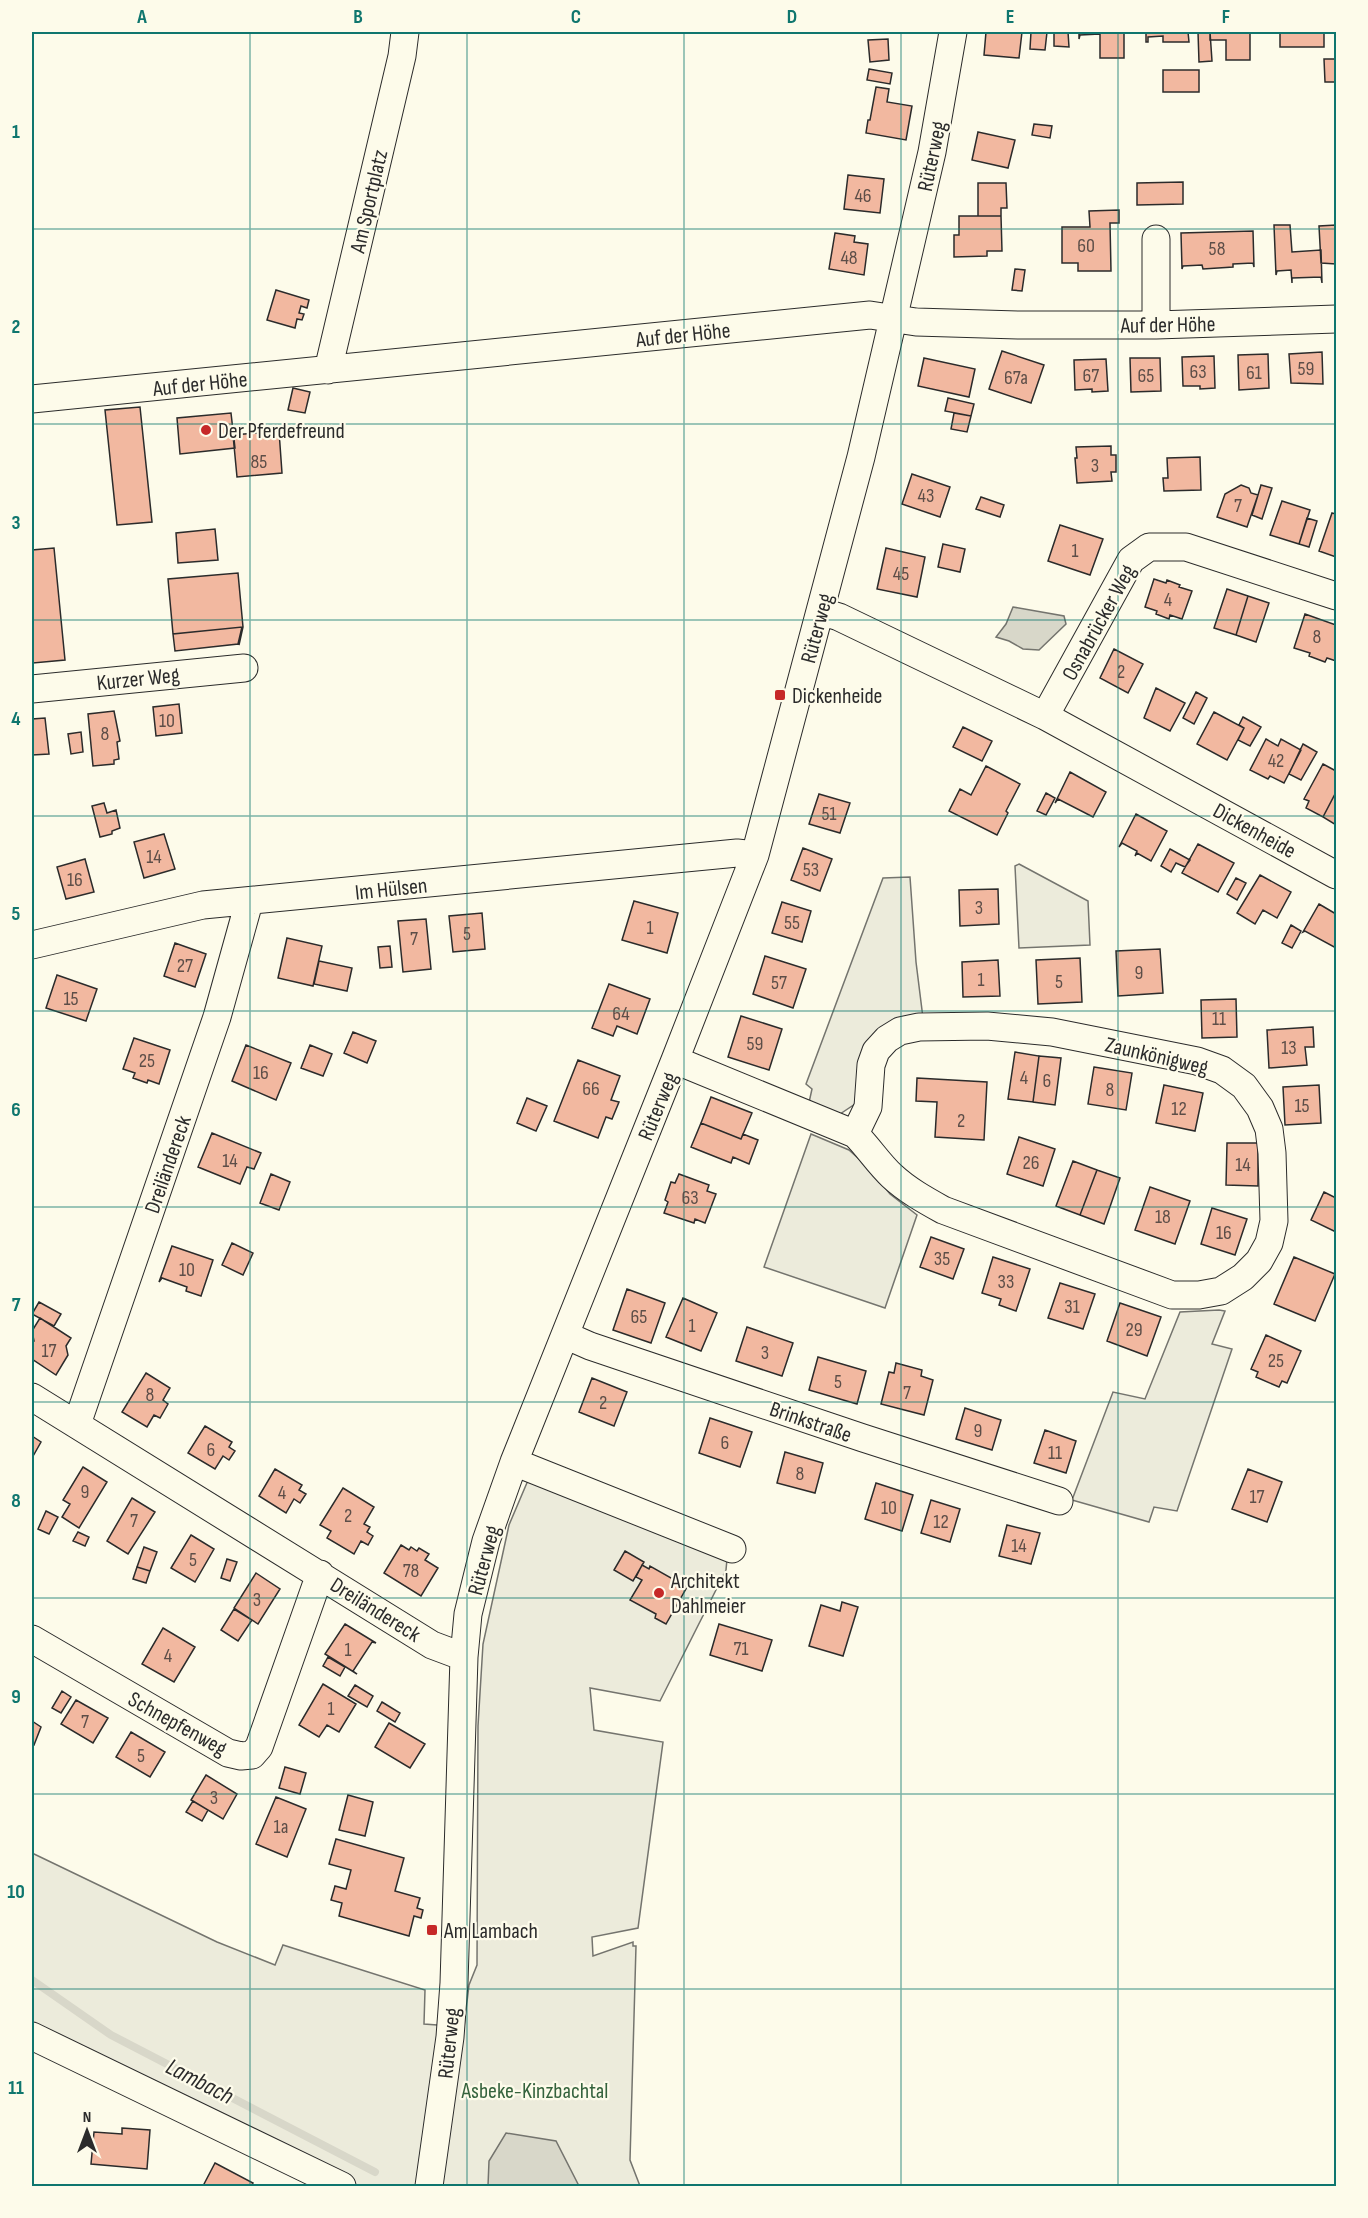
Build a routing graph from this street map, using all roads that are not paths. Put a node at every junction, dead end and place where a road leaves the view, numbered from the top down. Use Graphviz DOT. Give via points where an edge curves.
graph roads {
  1 [pos="405,32"];
  2 [pos="953,32"];
  3 [pos="1156,239"];
  4 [pos="894,318"];
  5 [pos="1336,320"];
  6 [pos="1156,325"];
  7 [pos="328,370"];
  8 [pos="32,399"];
  9 [pos="1336,596"];
  10 [pos="820,610"];
  11 [pos="244,668"];
  12 [pos="32,689"];
  13 [pos="1046,716"];
  14 [pos="755,855"];
  15 [pos="1336,874"];
  16 [pos="249,902"];
  17 [pos="32,945"];
  18 [pos="675,1060"];
  19 [pos="855,1134"];
  20 [pos="565,1335"];
  21 [pos="32,1397"];
  22 [pos="77,1424"];
  23 [pos="514,1462"];
  24 [pos="1059,1501"];
  25 [pos="732,1549"];
  26 [pos="320,1574"];
  27 [pos="32,1639"];
  28 [pos="464,1657"];
  29 [pos="32,2036"];
  30 [pos="342,2187"];
  31 [pos="429,2187"];
  1 -- 7 [label="street, Am Sportplatz"];
  2 -- 4 [label="street, Rüterweg" via="932,152"];
  3 -- 6 [label="street"];
  4 -- 6 [label="street, Auf der Höhe" via="1018,325"];
  4 -- 7 [label="street, Auf der Höhe" via="870,315"];
  4 -- 10 [label="street, Rüterweg"];
  5 -- 6 [label="street, Auf der Höhe"];
  7 -- 8 [label="street, Auf der Höhe"];
  9 -- 13 [label="street, Osnabrücker Weg" via="1186,547 1149,547 1131,560"];
  10 -- 13 [label="street, Dickenheide"];
  10 -- 14 [label="street, Rüterweg"];
  11 -- 12 [label="street, Kurzer Weg"];
  13 -- 15 [label="street, Dickenheide"];
  14 -- 16 [label="street, Im Hülsen"];
  14 -- 18 [label="street, Rüterweg"];
  16 -- 17 [label="street, Im Hülsen" via="179,909"];
  16 -- 22 [label="street, Dreiländereck" via="217,1017"];
  18 -- 19 [label="street, Zaunkönigweg"];
  18 -- 20 [label="street, Rüterweg"];
  19 -- 19 [label="street, Zaunkönigweg" via="891,1175 916,1196 943,1210 1172,1295 1221,1291 1243,1277 1269,1243 1274,1221 1269,1129 1244,1086 1222,1070 1197,1061 1017,1028 919,1027 900,1031 876,1051 868,1107"];
  20 -- 23 [label="street, Rüterweg"];
  20 -- 24 [label="street, Brinkstraße"];
  21 -- 22 [label="street, Dreiländereck"];
  22 -- 26 [label="street, Dreiländereck"];
  23 -- 25 [label="street"];
  23 -- 28 [label="street, Rüterweg" via="486,1541 468,1614"];
  26 -- 27 [label="street, Schnepfenweg" via="259,1747 252,1755 228,1753"];
  26 -- 28 [label="street, Dreiländereck" via="432,1645"];
  28 -- 31 [label="street, Rüterweg" via="453,2000"];
  29 -- 30 [label="street"];
}
